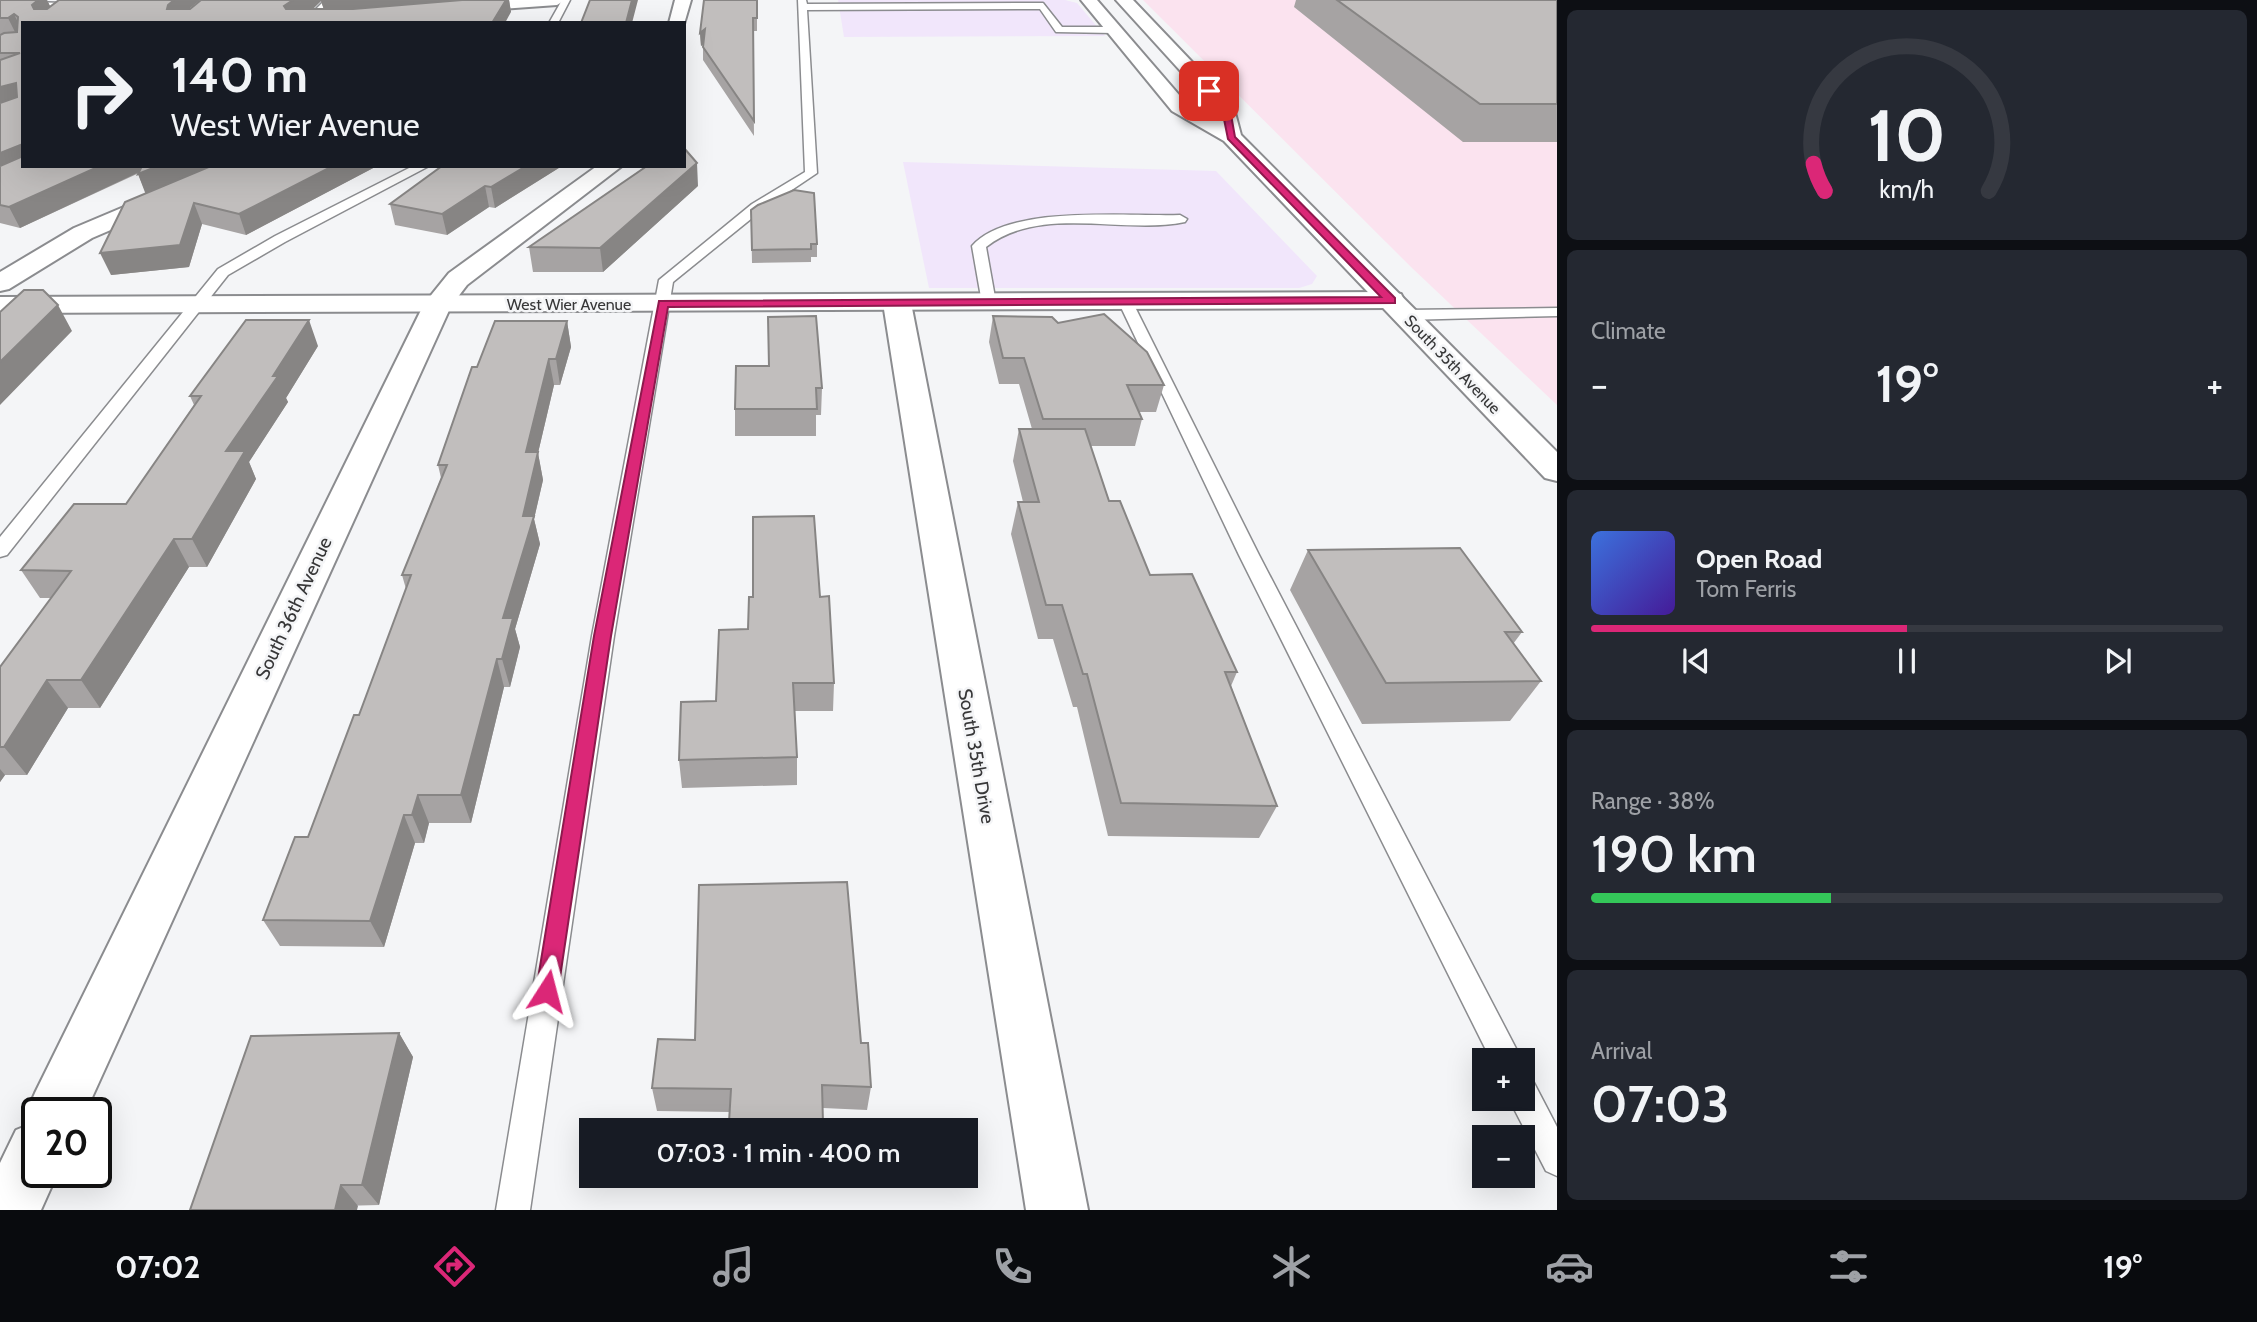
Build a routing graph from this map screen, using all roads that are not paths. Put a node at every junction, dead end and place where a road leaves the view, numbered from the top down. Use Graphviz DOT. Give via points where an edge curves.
graph roads {
  1 [pos="330,0"];
  2 [pos="557,0"];
  3 [pos="566,0"];
  4 [pos="683,0"];
  5 [pos="1089,0"];
  6 [pos="1124,0"];
  7 [pos="802,3"];
  8 [pos="0,4"];
  9 [pos="444,4"];
  10 [pos="341,18"];
  11 [pos="48,21"];
  12 [pos="307,21"];
  13 [pos="315,21"];
  14 [pos="554,21"];
  15 [pos="678,21"];
  16 [pos="1114,30"];
  17 [pos="1231,137"];
  18 [pos="235,168"];
  19 [pos="419,168"];
  20 [pos="608,168"];
  21 [pos="1180,219"];
  22 [pos="0,283"];
  23 [pos="663,303"];
  24 [pos="897,303"];
  25 [pos="989,303"];
  26 [pos="1126,303"];
  27 [pos="438,304"];
  28 [pos="0,305"];
  29 [pos="196,305"];
  30 [pos="1398,308"];
  31 [pos="1557,312"];
  32 [pos="1557,471"];
  33 [pos="0,550"];
  34 [pos="1501,1048"];
  35 [pos="63,1097"];
  36 [pos="1532,1111"];
  37 [pos="1557,1160"];
  38 [pos="21,1185"];
  39 [pos="9,1210"];
  40 [pos="513,1210"];
  41 [pos="1057,1210"];
  1 -- 12 [label="lane"];
  2 -- 9 [label="street"];
  3 -- 14 [label="lane"];
  4 -- 15 [label="street"];
  5 -- 16 [label="street, South 35th Avenue"];
  6 -- 17 [label="street, South 35th Avenue" via="1226,109"];
  7 -- 16 [label="lane" via="1043,6 1059,30"];
  7 -- 23 [label="lane" via="811,173 757,207 666,280"];
  8 -- 11 [label="lane" via="63,6 63,12"];
  10 -- 13 [label="street"];
  16 -- 17 [label="street, South 35th Avenue" via="1179,107"];
  17 -- 30 [label="street, South 35th Avenue"];
  18 -- 22 [label="street" via="83,233"];
  19 -- 29 [label="lane" via="223,272"];
  20 -- 27 [label="street, South 36th Avenue" via="458,279"];
  21 -- 25 [label="lane" via="1024,223 998,230 979,246"];
  23 -- 24 [label="street, West Wier Avenue"];
  23 -- 27 [label="street, West Wier Avenue"];
  23 -- 40 [label="lane" via="603,636"];
  24 -- 25 [label="street, West Wier Avenue"];
  24 -- 41 [label="street, South 35th Drive"];
  25 -- 26 [label="street, West Wier Avenue"];
  26 -- 30 [label="street, West Wier Avenue"];
  26 -- 34 [label="lane"];
  27 -- 29 [label="street, West Wier Avenue"];
  27 -- 35 [label="street, South 36th Avenue"];
  28 -- 29 [label="street, West Wier Avenue"];
  29 -- 33 [label="lane"];
  30 -- 31 [label="lane"];
  30 -- 32 [label="street, South 35th Avenue"];
  36 -- 37 [label="lane"];
  38 -- 39 [label="street"];
}
